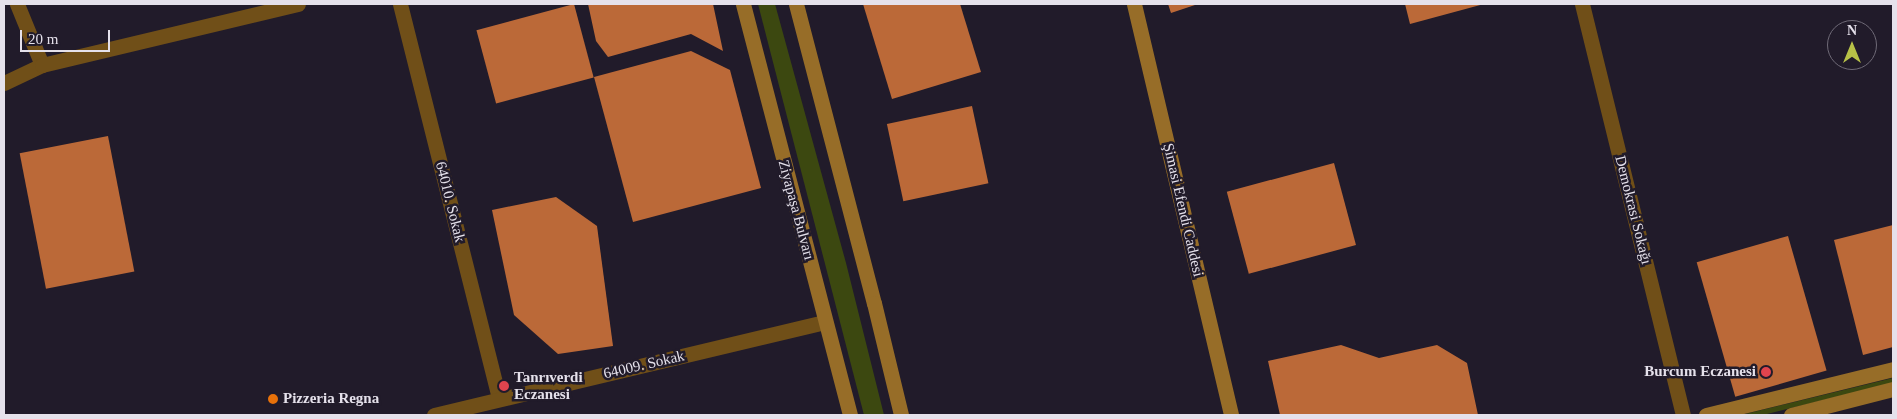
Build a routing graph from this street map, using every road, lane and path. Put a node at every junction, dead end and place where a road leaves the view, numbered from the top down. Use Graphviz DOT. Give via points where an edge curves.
graph roads {
  1 [pos="17,4"];
  2 [pos="298,4"];
  3 [pos="400,4"];
  4 [pos="743,4"];
  5 [pos="796,4"];
  6 [pos="1134,4"];
  7 [pos="1582,4"];
  8 [pos="42,64"];
  9 [pos="4,83"];
  10 [pos="825,322"];
  11 [pos="1893,369"];
  12 [pos="1893,389"];
  13 [pos="499,399"];
  14 [pos="434,415"];
  15 [pos="850,415"];
  16 [pos="901,415"];
  17 [pos="1231,415"];
  18 [pos="1683,415"];
  19 [pos="1706,415"];
  20 [pos="1791,415"];
  1 -- 8 [label="street"];
  2 -- 8 [label="street"];
  3 -- 13 [label="street, 64010. Sokak"];
  4 -- 10 [label="main road, Ziyapaşa Bulvarı"];
  5 -- 16 [label="main road"];
  6 -- 17 [label="main road, Şimasi Efendi Caddesi"];
  7 -- 18 [label="street, Demokrasi Sokağı"];
  8 -- 9 [label="street"];
  10 -- 13 [label="street, 64009. Sokak"];
  10 -- 15 [label="main road, Ziyapaşa Bulvarı"];
  11 -- 19 [label="main road"];
  12 -- 20 [label="main road"];
  13 -- 14 [label="street, 64009. Sokak"];
}
